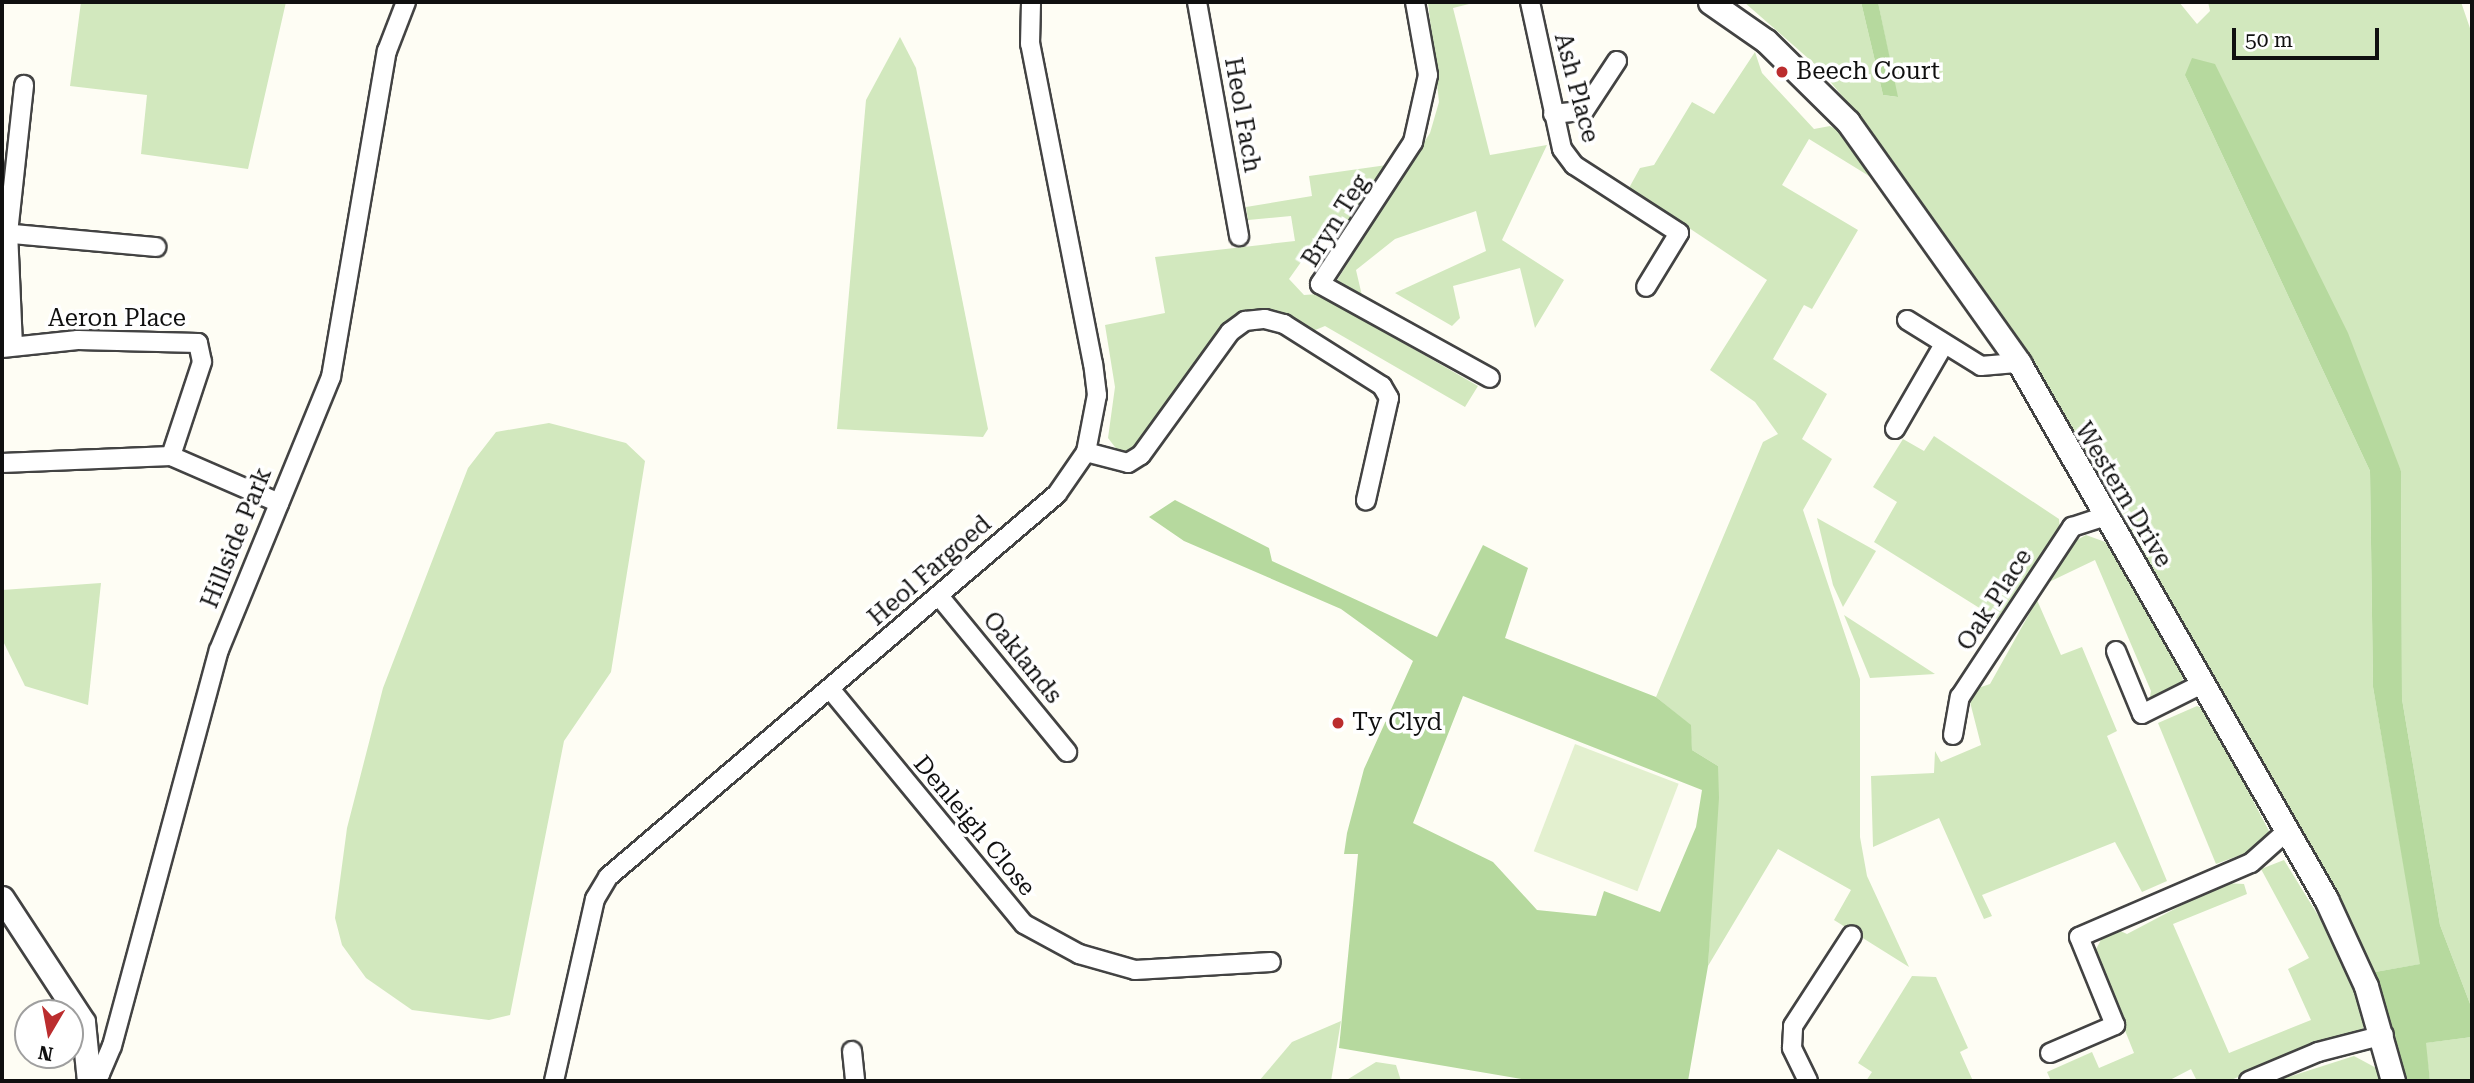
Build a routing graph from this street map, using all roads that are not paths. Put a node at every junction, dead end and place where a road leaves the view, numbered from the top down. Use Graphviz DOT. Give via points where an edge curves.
graph roads {
  1 [pos="406,2"];
  2 [pos="1031,2"];
  3 [pos="1197,2"];
  4 [pos="1415,2"];
  5 [pos="1530,2"];
  6 [pos="1710,2"];
  7 [pos="1617,61"];
  8 [pos="24,85"];
  9 [pos="1553,114"];
  10 [pos="5,233"];
  11 [pos="1239,236"];
  12 [pos="156,247"];
  13 [pos="1646,287"];
  14 [pos="1908,320"];
  15 [pos="1944,344"];
  16 [pos="7,347"];
  17 [pos="2019,363"];
  18 [pos="1490,378"];
  19 [pos="1895,429"];
  20 [pos="1086,452"];
  21 [pos="171,456"];
  22 [pos="2,463"];
  23 [pos="1366,500"];
  24 [pos="279,503"];
  25 [pos="2106,516"];
  26 [pos="939,596"];
  27 [pos="2116,651"];
  28 [pos="2204,683"];
  29 [pos="831,690"];
  30 [pos="1953,735"];
  31 [pos="1067,752"];
  32 [pos="2288,830"];
  33 [pos="2,898"];
  34 [pos="1852,935"];
  35 [pos="1271,962"];
  36 [pos="2384,1035"];
  37 [pos="852,1051"];
  38 [pos="2050,1053"];
  39 [pos="89,1078"];
  40 [pos="554,1081"];
  41 [pos="856,1081"];
  42 [pos="1808,1081"];
  43 [pos="2249,1081"];
  44 [pos="2393,1081"];
  1 -- 24 [label="street, Hillside Park" via="387,51 331,377"];
  2 -- 20 [label="street, Heol Fargoed" via="1030,44 1094,364 1097,395"];
  3 -- 11 [label="street, Heol Fach"];
  4 -- 18 [label="street, Bryn Teg" via="1428,75 1413,142 1320,284"];
  5 -- 9 [label="street, Ash Place"];
  6 -- 17 [label="street, Western Drive" via="1766,41 1848,122"];
  7 -- 9 [label="street" via="1584,111"];
  8 -- 10 [label="street"];
  9 -- 13 [label="street, Ash Place" via="1574,165 1679,233"];
  10 -- 12 [label="street"];
  10 -- 16 [label="street"];
  14 -- 15 [label="street"];
  15 -- 17 [label="street" via="1981,366"];
  15 -- 19 [label="street"];
  16 -- 21 [label="street, Aeron Place" via="161,339 198,344 202,362"];
  17 -- 25 [label="street, Western Drive"];
  20 -- 23 [label="street" via="1128,463 1142,455 1230,332 1245,321 1265,319 1295,331 1382,386 1390,398"];
  20 -- 26 [label="street, Heol Fargoed" via="1057,494"];
  21 -- 22 [label="street"];
  21 -- 24 [label="street"];
  24 -- 39 [label="street, Hillside Park" via="219,650 112,1046 100,1074"];
  25 -- 28 [label="street, Western Drive"];
  25 -- 30 [label="street, Oak Place" via="2071,527 1960,697"];
  26 -- 29 [label="street, Heol Fargoed"];
  26 -- 31 [label="street, Oaklands"];
  27 -- 28 [label="street" via="2142,714"];
  28 -- 32 [label="street, Western Drive"];
  29 -- 35 [label="street, Denleigh Close" via="1024,924 1079,954 1135,970"];
  29 -- 40 [label="street, Heol Fargoed" via="608,877 596,899"];
  32 -- 36 [label="street, Western Drive" via="2326,899"];
  32 -- 38 [label="street" via="2251,863 2078,937 2115,1026"];
  33 -- 39 [label="street" via="74,1001 83,1021"];
  34 -- 42 [label="street" via="1793,1026 1791,1048"];
  36 -- 43 [label="street" via="2318,1052"];
  36 -- 44 [label="street, Western Drive"];
  37 -- 41 [label="street"];
}
